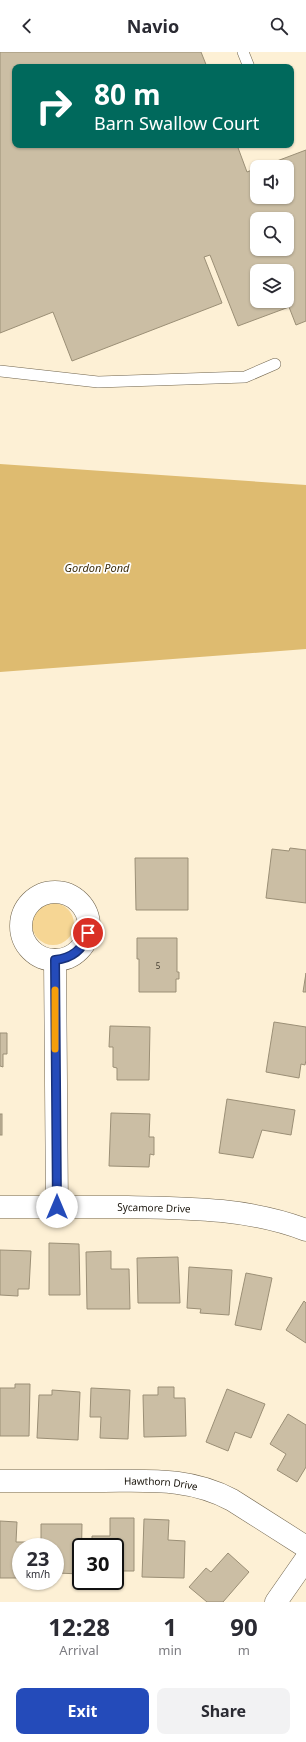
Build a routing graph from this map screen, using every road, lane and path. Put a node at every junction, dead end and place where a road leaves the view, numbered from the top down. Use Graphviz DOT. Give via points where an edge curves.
graph roads {
  1 [pos="243,52"];
  2 [pos="248,64"];
  3 [pos="275,364"];
  4 [pos="0,370"];
  5 [pos="55,960"];
  6 [pos="0,1207"];
  7 [pos="57,1207"];
  8 [pos="306,1230"];
  9 [pos="0,1481"];
  10 [pos="306,1547"];
  11 [pos="306,1559"];
  12 [pos="276,1602"];
  1 -- 2 [label="lane"];
  3 -- 4 [label="lane" via="245,377 98,382"];
  5 -- 7 [label="street"];
  6 -- 7 [label="street, Sycamore Drive"];
  7 -- 8 [label="street, Sycamore Drive" via="188,1208 221,1211 282,1222"];
  9 -- 10 [label="street, Hawthorn Drive" via="166,1481 194,1485 232,1500"];
  11 -- 12 [label="street"];
}
